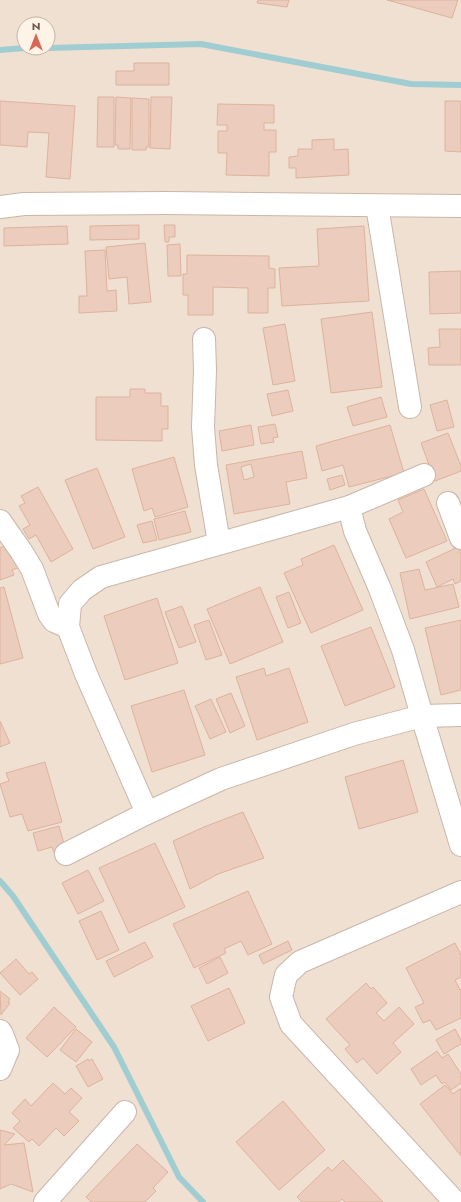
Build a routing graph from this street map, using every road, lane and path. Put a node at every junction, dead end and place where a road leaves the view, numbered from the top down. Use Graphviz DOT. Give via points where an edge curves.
graph roads {
  1 [pos="377,206"];
  2 [pos="461,206"];
  3 [pos="0,207"];
  4 [pos="204,339"];
  5 [pos="410,408"];
  6 [pos="424,475"];
  7 [pos="448,503"];
  8 [pos="349,507"];
  9 [pos="0,521"];
  10 [pos="461,538"];
  11 [pos="219,543"];
  12 [pos="68,627"];
  13 [pos="461,715"];
  14 [pos="422,716"];
  15 [pos="147,813"];
  16 [pos="461,845"];
  17 [pos="66,854"];
  18 [pos="461,892"];
  19 [pos="0,1031"];
  20 [pos="0,1068"];
  21 [pos="125,1112"];
  22 [pos="45,1202"];
  23 [pos="455,1202"];
  1 -- 2 [label="street"];
  1 -- 3 [label="street" via="167,203 24,204"];
  1 -- 5 [label="street"];
  4 -- 11 [label="street" via="203,427 206,465"];
  6 -- 8 [label="street"];
  7 -- 10 [label="street"];
  8 -- 11 [label="street"];
  8 -- 14 [label="street" via="355,531 403,650"];
  9 -- 12 [label="street" via="32,569 49,614 54,621"];
  11 -- 12 [label="street" via="102,577 82,590 70,604"];
  12 -- 15 [label="street"];
  13 -- 14 [label="street"];
  14 -- 15 [label="street" via="354,734 221,779"];
  14 -- 16 [label="street"];
  15 -- 17 [label="street"];
  18 -- 23 [label="street" via="300,962 286,975 281,997 291,1024"];
  19 -- 20 [label="street" via="8,1050"];
  21 -- 22 [label="street"];
}
